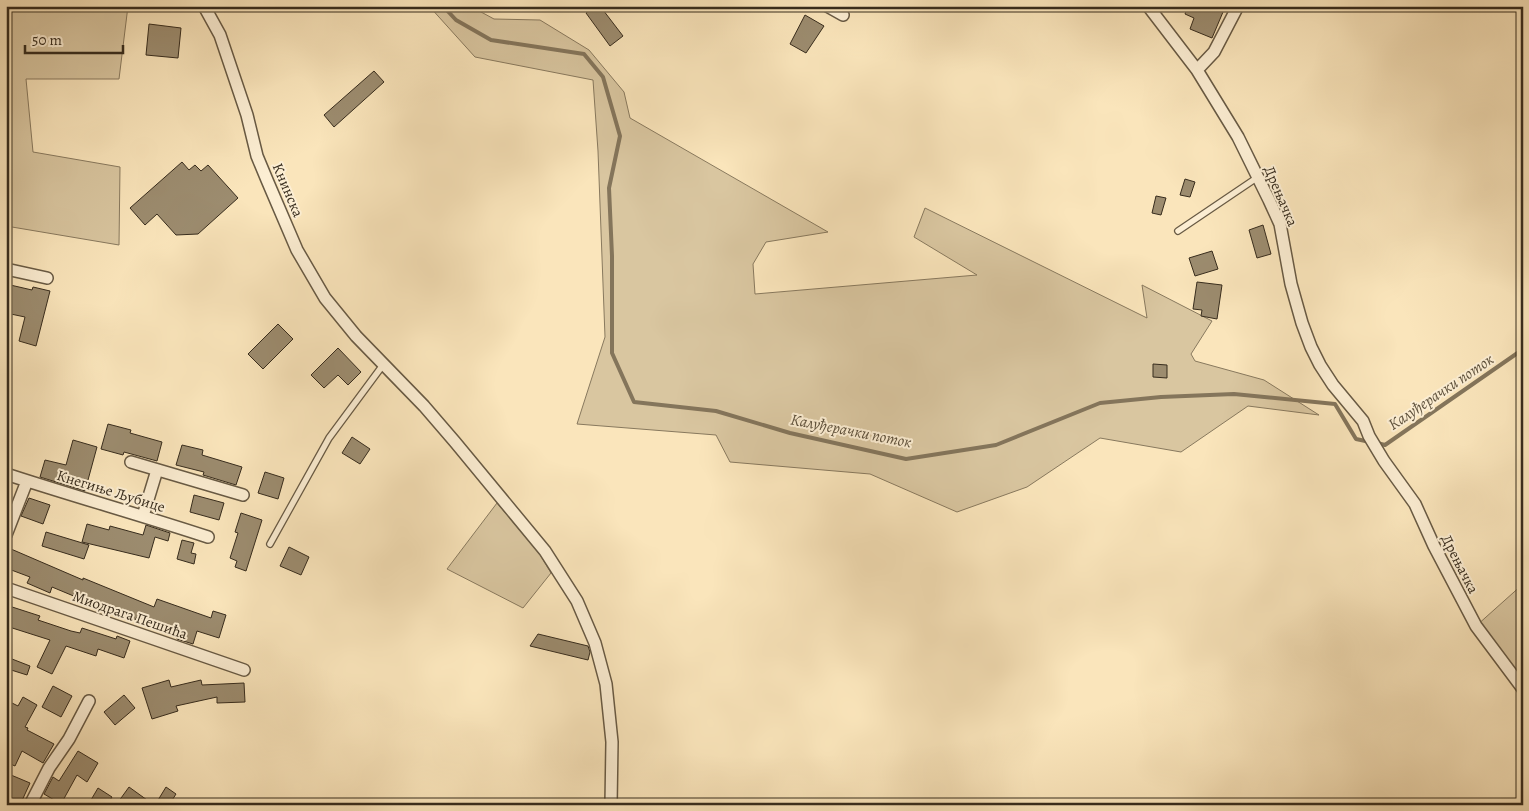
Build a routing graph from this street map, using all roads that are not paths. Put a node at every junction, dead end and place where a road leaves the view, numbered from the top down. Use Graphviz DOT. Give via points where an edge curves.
graph roads {
  1 [pos="204,6"];
  2 [pos="827,6"];
  3 [pos="1148,6"];
  4 [pos="1238,6"];
  5 [pos="842,15"];
  6 [pos="1197,70"];
  7 [pos="1258,177"];
  8 [pos="1178,231"];
  9 [pos="6,268"];
  10 [pos="47,278"];
  11 [pos="383,365"];
  12 [pos="131,462"];
  13 [pos="157,470"];
  14 [pos="6,474"];
  15 [pos="27,481"];
  16 [pos="243,495"];
  17 [pos="143,516"];
  18 [pos="6,535"];
  19 [pos="208,537"];
  20 [pos="270,544"];
  21 [pos="6,588"];
  22 [pos="244,670"];
  23 [pos="1523,689"];
  24 [pos="89,701"];
  25 [pos="30,805"];
  26 [pos="611,805"];
  1 -- 11 [label="street, Книнска" via="220,35 257,156 297,250 325,298"];
  2 -- 5 [label="street"];
  3 -- 6 [label="street, Дрењачка"];
  4 -- 6 [label="street" via="1214,52"];
  6 -- 7 [label="street, Дрењачка"];
  7 -- 8 [label="lane"];
  7 -- 23 [label="street, Дрењачка" via="1280,224 1291,284 1311,348 1333,385 1363,421 1377,449 1415,504 1476,626"];
  9 -- 10 [label="street"];
  11 -- 20 [label="lane" via="329,438"];
  11 -- 26 [label="street, Книнска" via="455,442 545,551 578,601 595,643 606,684 612,742"];
  12 -- 13 [label="street"];
  13 -- 16 [label="street"];
  13 -- 17 [label="street"];
  14 -- 15 [label="street, Кнегиње Љубице"];
  15 -- 17 [label="street, Кнегиње Љубице"];
  15 -- 18 [label="street"];
  17 -- 19 [label="street, Кнегиње Љубице"];
  21 -- 22 [label="street, Миодрага Пешића"];
  24 -- 25 [label="street"];
}
